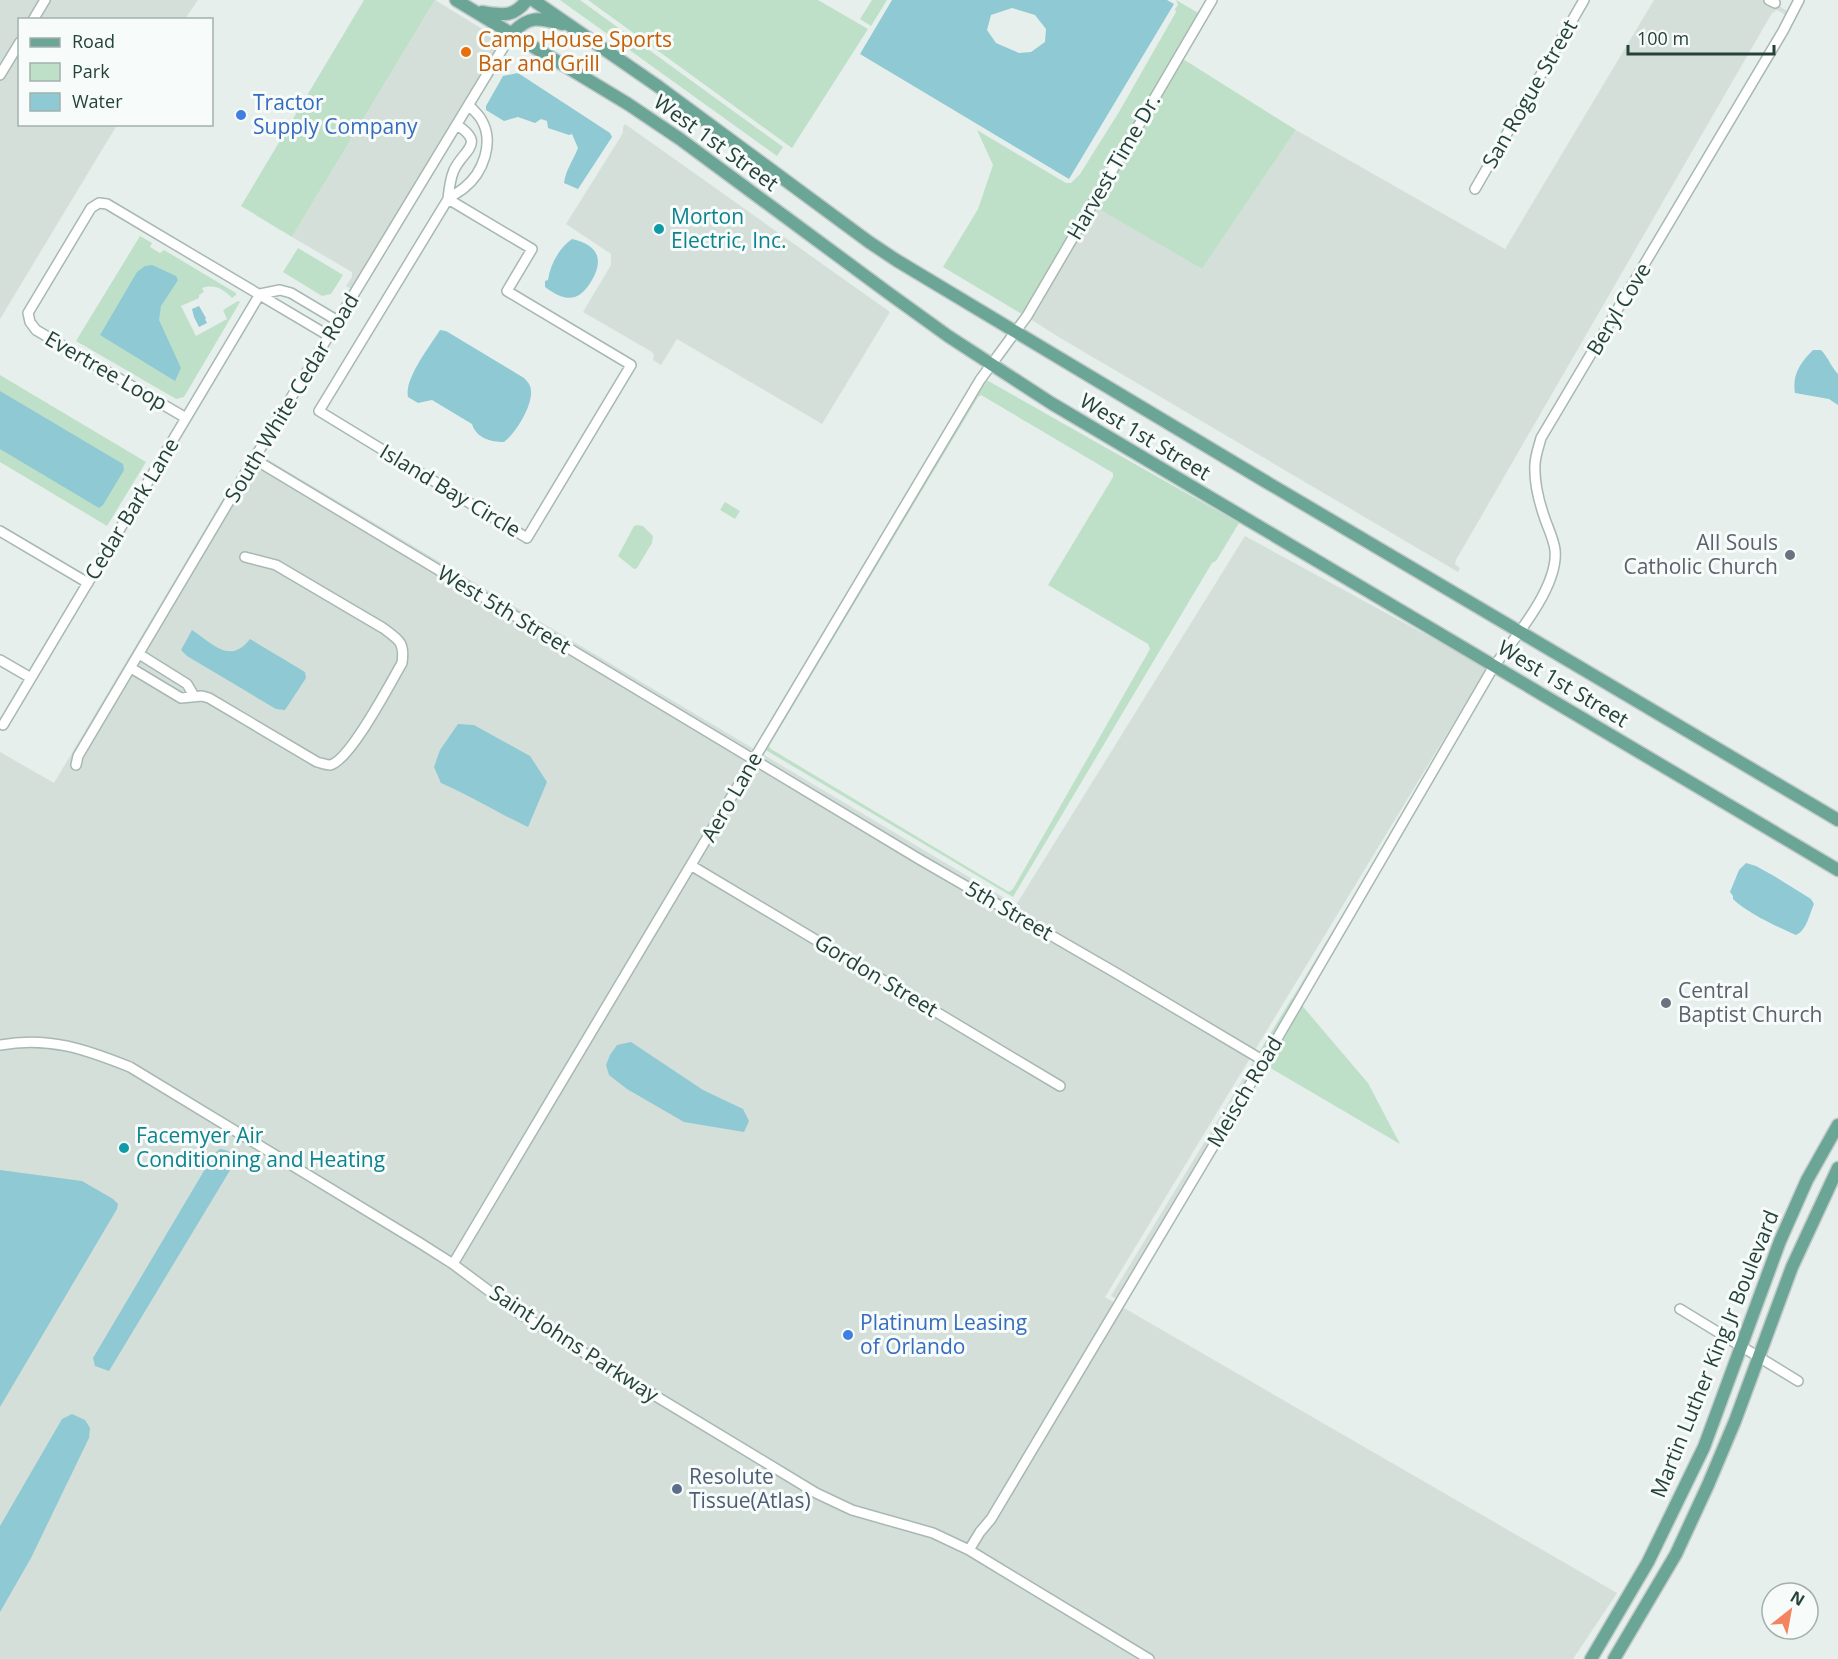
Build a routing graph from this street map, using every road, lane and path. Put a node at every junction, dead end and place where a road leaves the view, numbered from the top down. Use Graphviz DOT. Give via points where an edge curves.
graph roads {
  1 [pos="45,0"];
  2 [pos="456,0"];
  3 [pos="527,0"];
  4 [pos="533,0"];
  5 [pos="1212,0"];
  6 [pos="1584,0"];
  7 [pos="1799,0"];
  8 [pos="475,11"];
  9 [pos="34,18"];
  10 [pos="572,27"];
  11 [pos="512,33"];
  12 [pos="18,45"];
  13 [pos="0,75"];
  14 [pos="469,105"];
  15 [pos="457,125"];
  16 [pos="1475,189"];
  17 [pos="448,199"];
  18 [pos="260,294"];
  19 [pos="338,321"];
  20 [pos="1016,332"];
  21 [pos="329,336"];
  22 [pos="992,364"];
  23 [pos="186,418"];
  24 [pos="254,459"];
  25 [pos="0,531"];
  26 [pos="245,556"];
  27 [pos="88,583"];
  28 [pos="1519,632"];
  29 [pos="139,654"];
  30 [pos="0,660"];
  31 [pos="1494,666"];
  32 [pos="130,668"];
  33 [pos="172,675"];
  34 [pos="31,678"];
  35 [pos="165,688"];
  36 [pos="194,696"];
  37 [pos="3,724"];
  38 [pos="755,759"];
  39 [pos="76,765"];
  40 [pos="1838,820"];
  41 [pos="692,866"];
  42 [pos="1838,870"];
  43 [pos="0,1045"];
  44 [pos="1264,1061"];
  45 [pos="1060,1086"];
  46 [pos="1838,1125"];
  47 [pos="1838,1168"];
  48 [pos="453,1264"];
  49 [pos="1680,1309"];
  50 [pos="1740,1346"];
  51 [pos="1758,1357"];
  52 [pos="1798,1381"];
  53 [pos="969,1550"];
  54 [pos="1596,1657"];
  55 [pos="1149,1659"];
  56 [pos="1614,1659"];
  1 -- 9 [label="street"];
  2 -- 8 [label="main road, West 1st Street"];
  3 -- 8 [label="main road" via="515,13"];
  4 -- 10 [label="main road, West 1st Street"];
  5 -- 20 [label="street, Harvest Time Dr."];
  6 -- 16 [label="street, San Rogue Street"];
  7 -- 28 [label="street, Beryl Cove" via="1541,438 1534,463 1536,486 1555,550 1553,572"];
  8 -- 11 [label="main road, West 1st Street"];
  10 -- 11 [label="main road" via="529,20"];
  10 -- 20 [label="main road, West 1st Street" via="869,242"];
  11 -- 14 [label="street, South White Cedar Road"];
  11 -- 22 [label="main road, West 1st Street" via="680,139 887,292"];
  12 -- 13 [label="street"];
  14 -- 15 [label="street, South White Cedar Road"];
  14 -- 17 [label="street, Island Bay Circle" via="486,131 486,153 470,182"];
  15 -- 17 [label="street, Island Bay Circle" via="468,132 472,144 452,174"];
  15 -- 19 [label="street, South White Cedar Road"];
  17 -- 17 [label="street, Island Bay Circle" via="532,249 507,291 631,365 527,538 319,411"];
  18 -- 19 [label="street" via="279,290 291,293"];
  18 -- 21 [label="street, Evertree Loop"];
  18 -- 23 [label="street, Cedar Bark Lane"];
  18 -- 23 [label="street, Evertree Loop" via="107,204 99,203 92,207 28,313 36,330"];
  19 -- 21 [label="street, South White Cedar Road"];
  20 -- 22 [label="street, Aero Lane"];
  20 -- 28 [label="main road, West 1st Street"];
  21 -- 24 [label="street, South White Cedar Road"];
  22 -- 31 [label="main road, West 1st Street" via="1051,404"];
  22 -- 38 [label="street, Aero Lane"];
  23 -- 27 [label="street, Cedar Bark Lane"];
  24 -- 29 [label="street, South White Cedar Road"];
  24 -- 38 [label="street, West 5th Street"];
  25 -- 27 [label="street"];
  26 -- 36 [label="street" via="276,565 383,628 399,640 404,650 402,663 357,740 331,765 317,762 208,698"];
  27 -- 34 [label="street, Cedar Bark Lane"];
  28 -- 31 [label="street, Meisch Road"];
  28 -- 40 [label="main road, West 1st Street"];
  29 -- 32 [label="street, South White Cedar Road"];
  29 -- 33 [label="street"];
  30 -- 34 [label="street"];
  31 -- 42 [label="main road, West 1st Street"];
  31 -- 44 [label="street, Meisch Road"];
  32 -- 35 [label="street"];
  32 -- 39 [label="street, South White Cedar Road"];
  33 -- 35 [label="street"];
  33 -- 36 [label="street" via="187,684"];
  34 -- 37 [label="street, Cedar Bark Lane"];
  35 -- 36 [label="street" via="181,698"];
  38 -- 41 [label="street, Aero Lane"];
  38 -- 44 [label="street, 5th Street"];
  41 -- 45 [label="street, Gordon Street"];
  41 -- 48 [label="street, Aero Lane"];
  43 -- 48 [label="street, Saint Johns Parkway" via="56,1043 130,1066"];
  44 -- 53 [label="street, Meisch Road"];
  46 -- 50 [label="main road, Martin Luther King Jr Boulevard" via="1807,1180"];
  47 -- 51 [label="main road, Martin Luther King Jr Boulevard" via="1792,1267"];
  48 -- 53 [label="street, Saint Johns Parkway" via="520,1314 816,1493 852,1510 933,1533"];
  49 -- 50 [label="street"];
  50 -- 51 [label="street"];
  50 -- 54 [label="main road, Martin Luther King Jr Boulevard" via="1704,1447 1648,1563"];
  51 -- 52 [label="street"];
  51 -- 56 [label="main road, Martin Luther King Jr Boulevard" via="1723,1449 1676,1554"];
  53 -- 55 [label="street, Saint Johns Parkway"];
}
